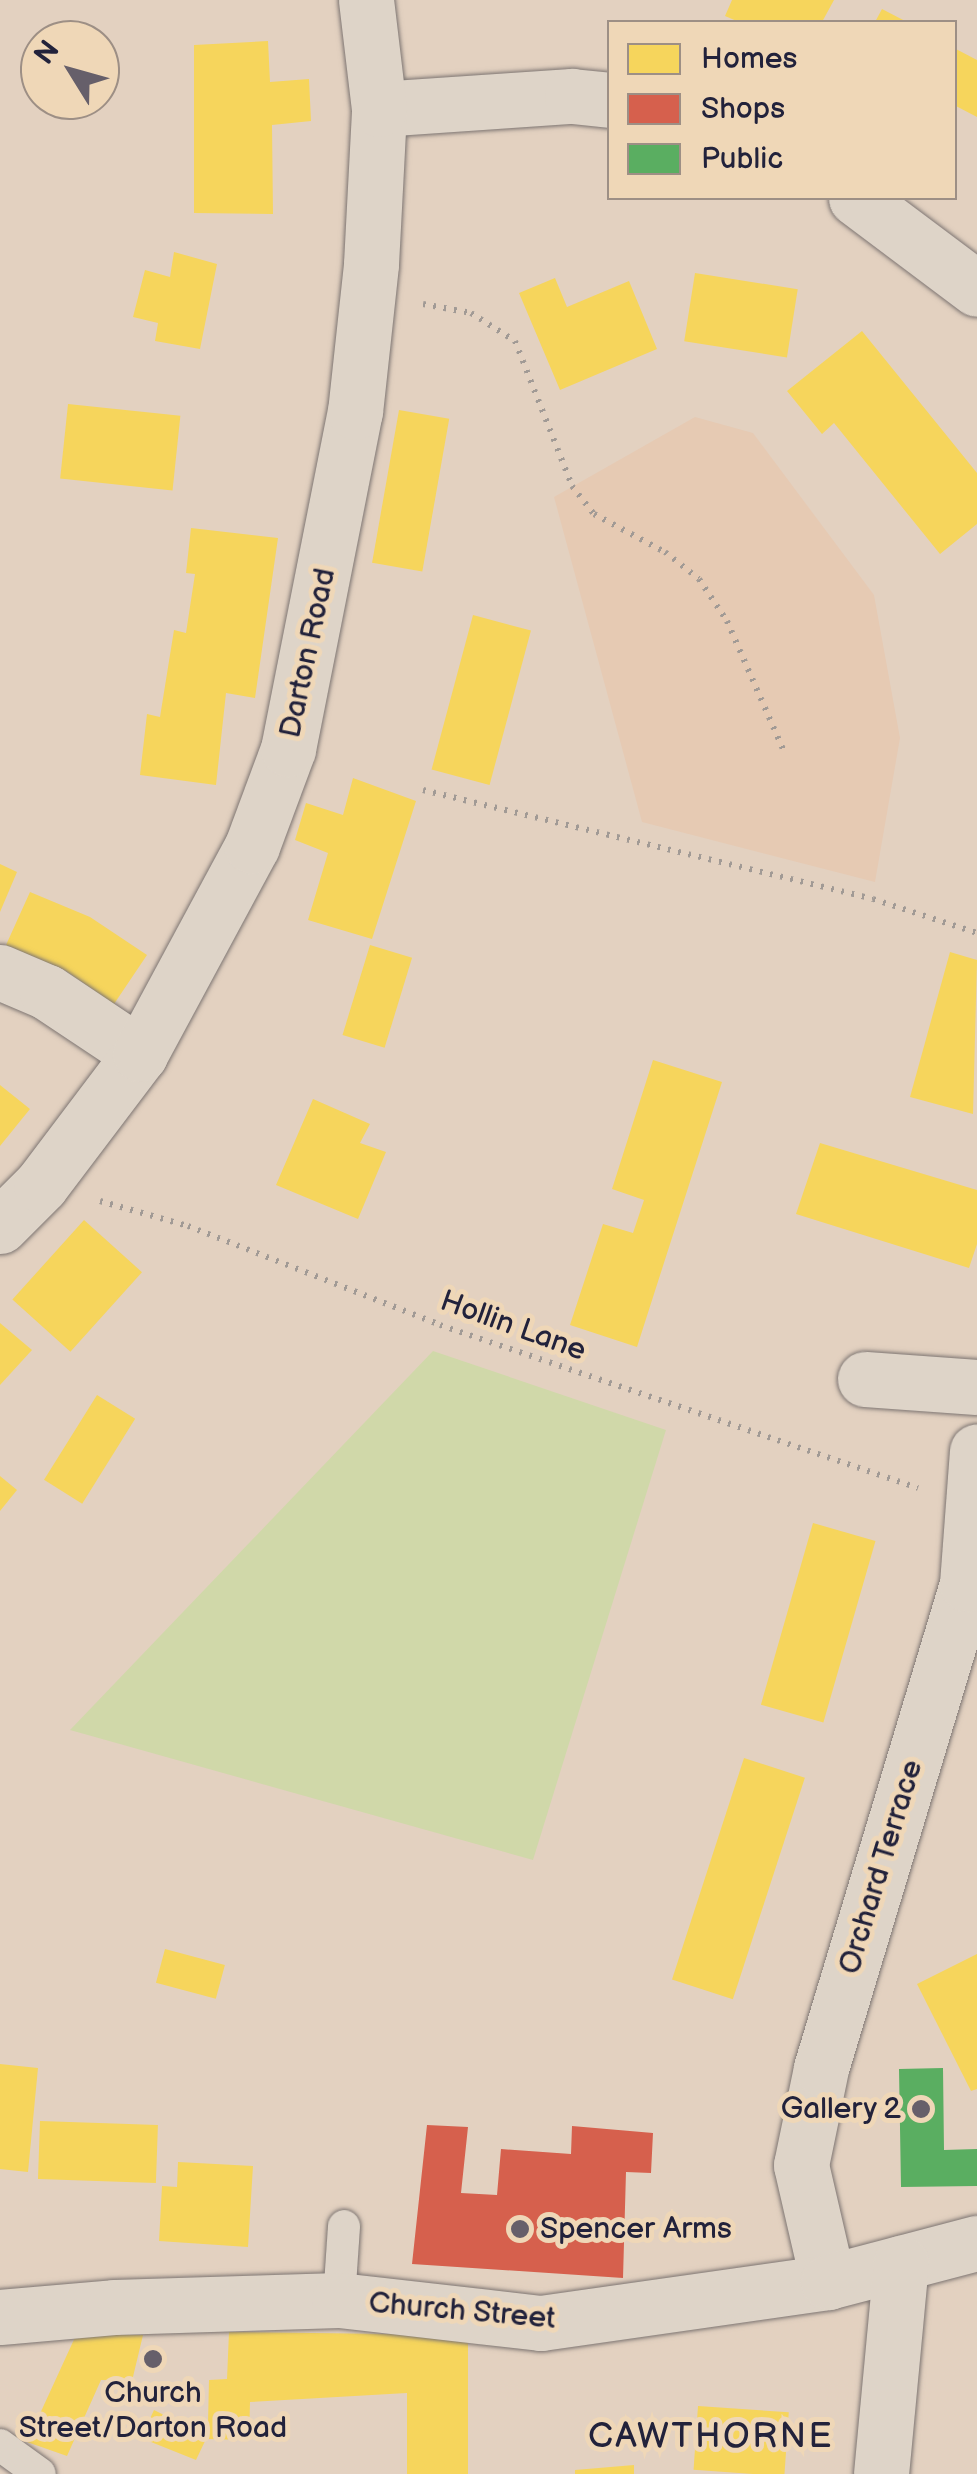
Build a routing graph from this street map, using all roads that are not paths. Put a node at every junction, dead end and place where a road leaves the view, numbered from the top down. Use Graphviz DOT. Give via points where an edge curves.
graph roads {
  1 [pos="366,0"];
  2 [pos="607,100"];
  3 [pos="380,109"];
  4 [pos="859,200"];
  5 [pos="977,289"];
  6 [pos="0,972"];
  7 [pos="140,1054"];
  8 [pos="0,1226"];
  9 [pos="864,1379"];
  10 [pos="977,1387"];
  11 [pos="977,1451"];
  12 [pos="344,2226"];
  13 [pos="977,2243"];
  14 [pos="902,2264"];
  15 [pos="828,2282"];
  16 [pos="339,2300"];
  17 [pos="0,2318"];
  18 [pos="0,2445"];
  19 [pos="40,2474"];
  20 [pos="881,2474"];
  1 -- 3 [label="street, Darton Road"];
  2 -- 3 [label="street" via="572,96"];
  3 -- 7 [label="street, Darton Road" via="367,297 326,578 288,749 252,846"];
  4 -- 5 [label="street"];
  6 -- 7 [label="street" via="48,992"];
  7 -- 8 [label="street, Darton Road" via="41,1185"];
  9 -- 10 [label="street"];
  11 -- 15 [label="street, Orchard Terrace" via="967,1584 821,2068 801,2165"];
  12 -- 16 [label="lane"];
  13 -- 14 [label="street, Church Street"];
  14 -- 15 [label="street, Church Street"];
  14 -- 20 [label="street"];
  15 -- 16 [label="street, Church Street" via="541,2322"];
  16 -- 17 [label="street, Church Street" via="114,2306"];
  18 -- 19 [label="lane"];
}
